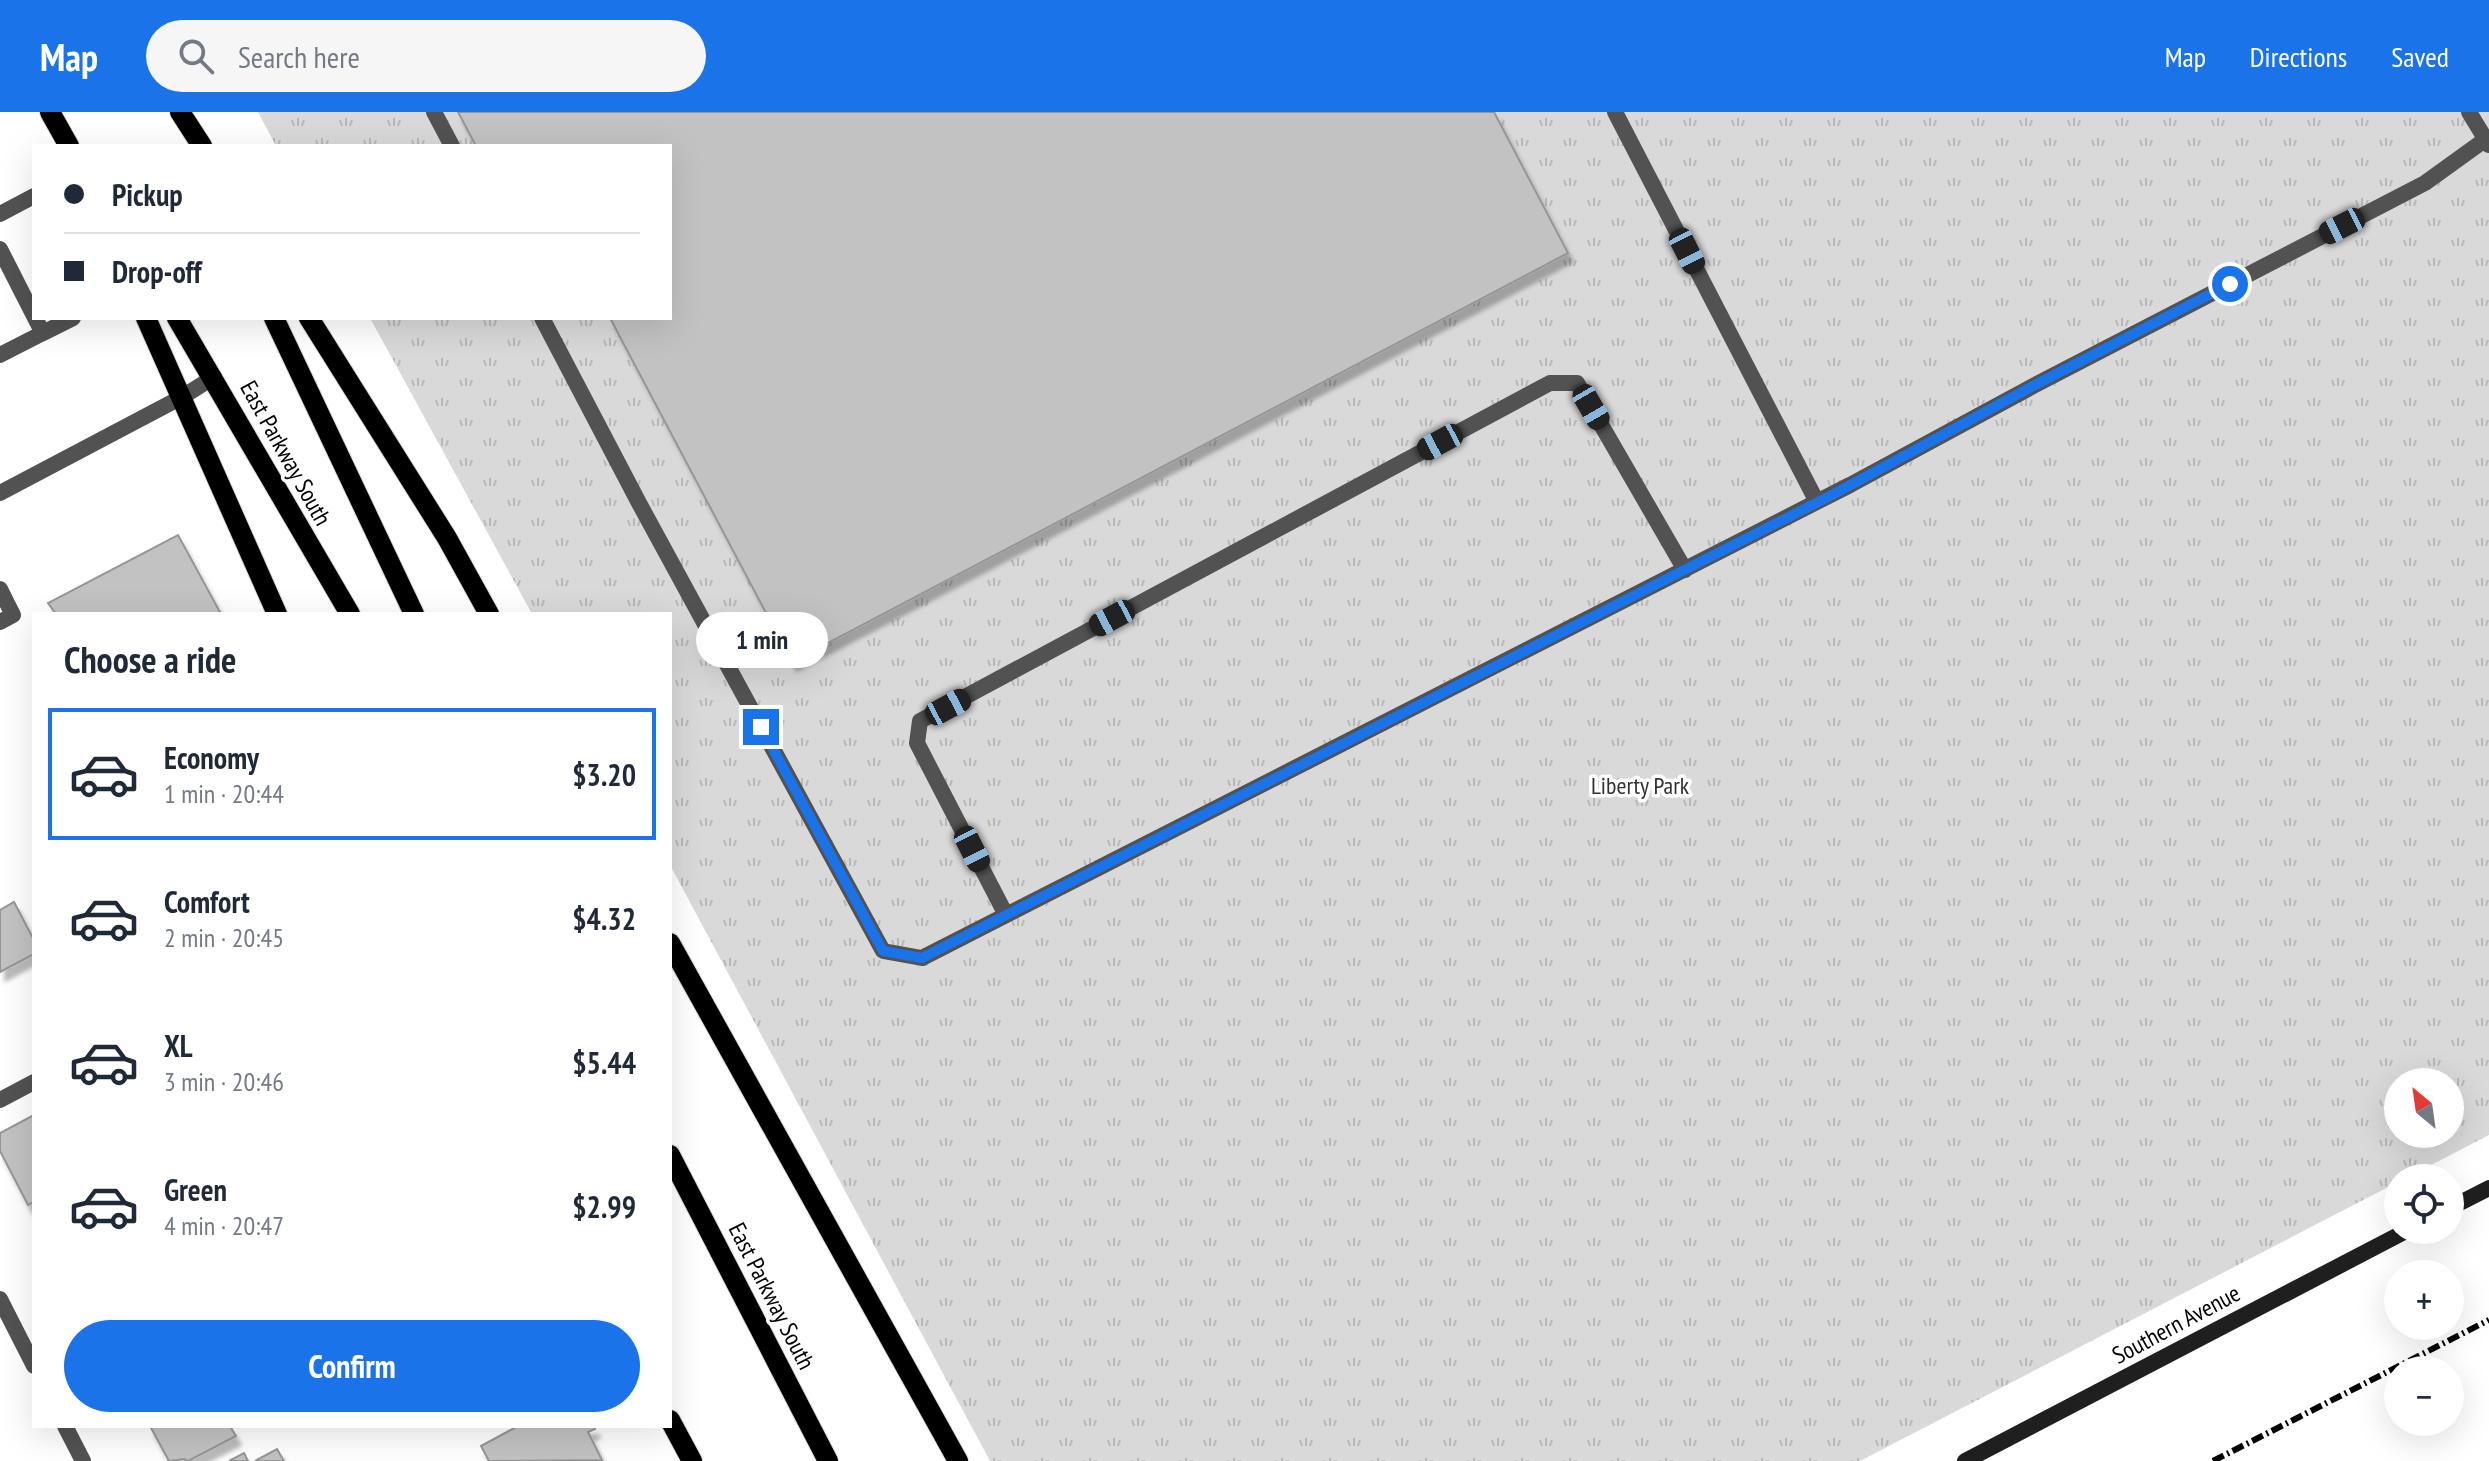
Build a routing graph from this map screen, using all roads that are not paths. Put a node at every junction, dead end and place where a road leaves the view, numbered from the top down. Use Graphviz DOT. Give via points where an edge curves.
graph roads {
  1 [pos="50,112"];
  2 [pos="178,112"];
  3 [pos="434,112"];
  4 [pos="1615,112"];
  5 [pos="2469,112"];
  6 [pos="2488,142"];
  7 [pos="68,144"];
  8 [pos="191,144"];
  9 [pos="201,144"];
  10 [pos="451,144"];
  11 [pos="32,197"];
  12 [pos="0,214"];
  13 [pos="0,249"];
  14 [pos="32,312"];
  15 [pos="147,320"];
  16 [pos="178,320"];
  17 [pos="275,320"];
  18 [pos="310,320"];
  19 [pos="543,320"];
  20 [pos="37,322"];
  21 [pos="0,355"];
  22 [pos="214,377"];
  23 [pos="182,397"];
  24 [pos="0,493"];
  25 [pos="1817,502"];
  26 [pos="1685,570"];
  27 [pos="0,589"];
  28 [pos="276,612"];
  29 [pos="349,612"];
  30 [pos="413,612"];
  31 [pos="488,612"];
  32 [pos="0,622"];
  33 [pos="1006,915"];
  34 [pos="672,947"];
  35 [pos="32,1083"];
  36 [pos="0,1100"];
  37 [pos="672,1158"];
  38 [pos="2489,1188"];
  39 [pos="2464,1201"];
  40 [pos="2384,1243"];
  41 [pos="0,1299"];
  42 [pos="32,1362"];
  43 [pos="672,1424"];
  44 [pos="66,1428"];
  45 [pos="83,1461"];
  46 [pos="692,1461"];
  47 [pos="828,1461"];
  48 [pos="958,1461"];
  49 [pos="1965,1461"];
  1 -- 7 [label="main road"];
  2 -- 8 [label="main road"];
  2 -- 9 [label="main road"];
  3 -- 10 [label="street"];
  4 -- 25 [label="street"];
  5 -- 6 [label="street"];
  6 -- 25 [label="street" via="2425,183"];
  11 -- 12 [label="street"];
  13 -- 14 [label="street"];
  15 -- 23 [label="main road"];
  16 -- 22 [label="main road, East Parkway South"];
  17 -- 30 [label="main road, East Parkway South"];
  18 -- 31 [label="main road"];
  19 -- 33 [label="street" via="883,951 922,958"];
  20 -- 21 [label="street"];
  22 -- 23 [label="street"];
  22 -- 29 [label="main road, East Parkway South"];
  23 -- 24 [label="street"];
  23 -- 28 [label="main road"];
  25 -- 26 [label="street"];
  26 -- 33 [label="street"];
  26 -- 33 [label="street" via="1577,383 1550,383 920,721 917,743"];
  27 -- 32 [label="street" via="13,615"];
  34 -- 48 [label="main road"];
  35 -- 36 [label="street"];
  37 -- 47 [label="main road, East Parkway South"];
  38 -- 39 [label="main road"];
  40 -- 49 [label="main road, Southern Avenue"];
  41 -- 42 [label="street"];
  43 -- 46 [label="main road"];
  44 -- 45 [label="street"];
}
